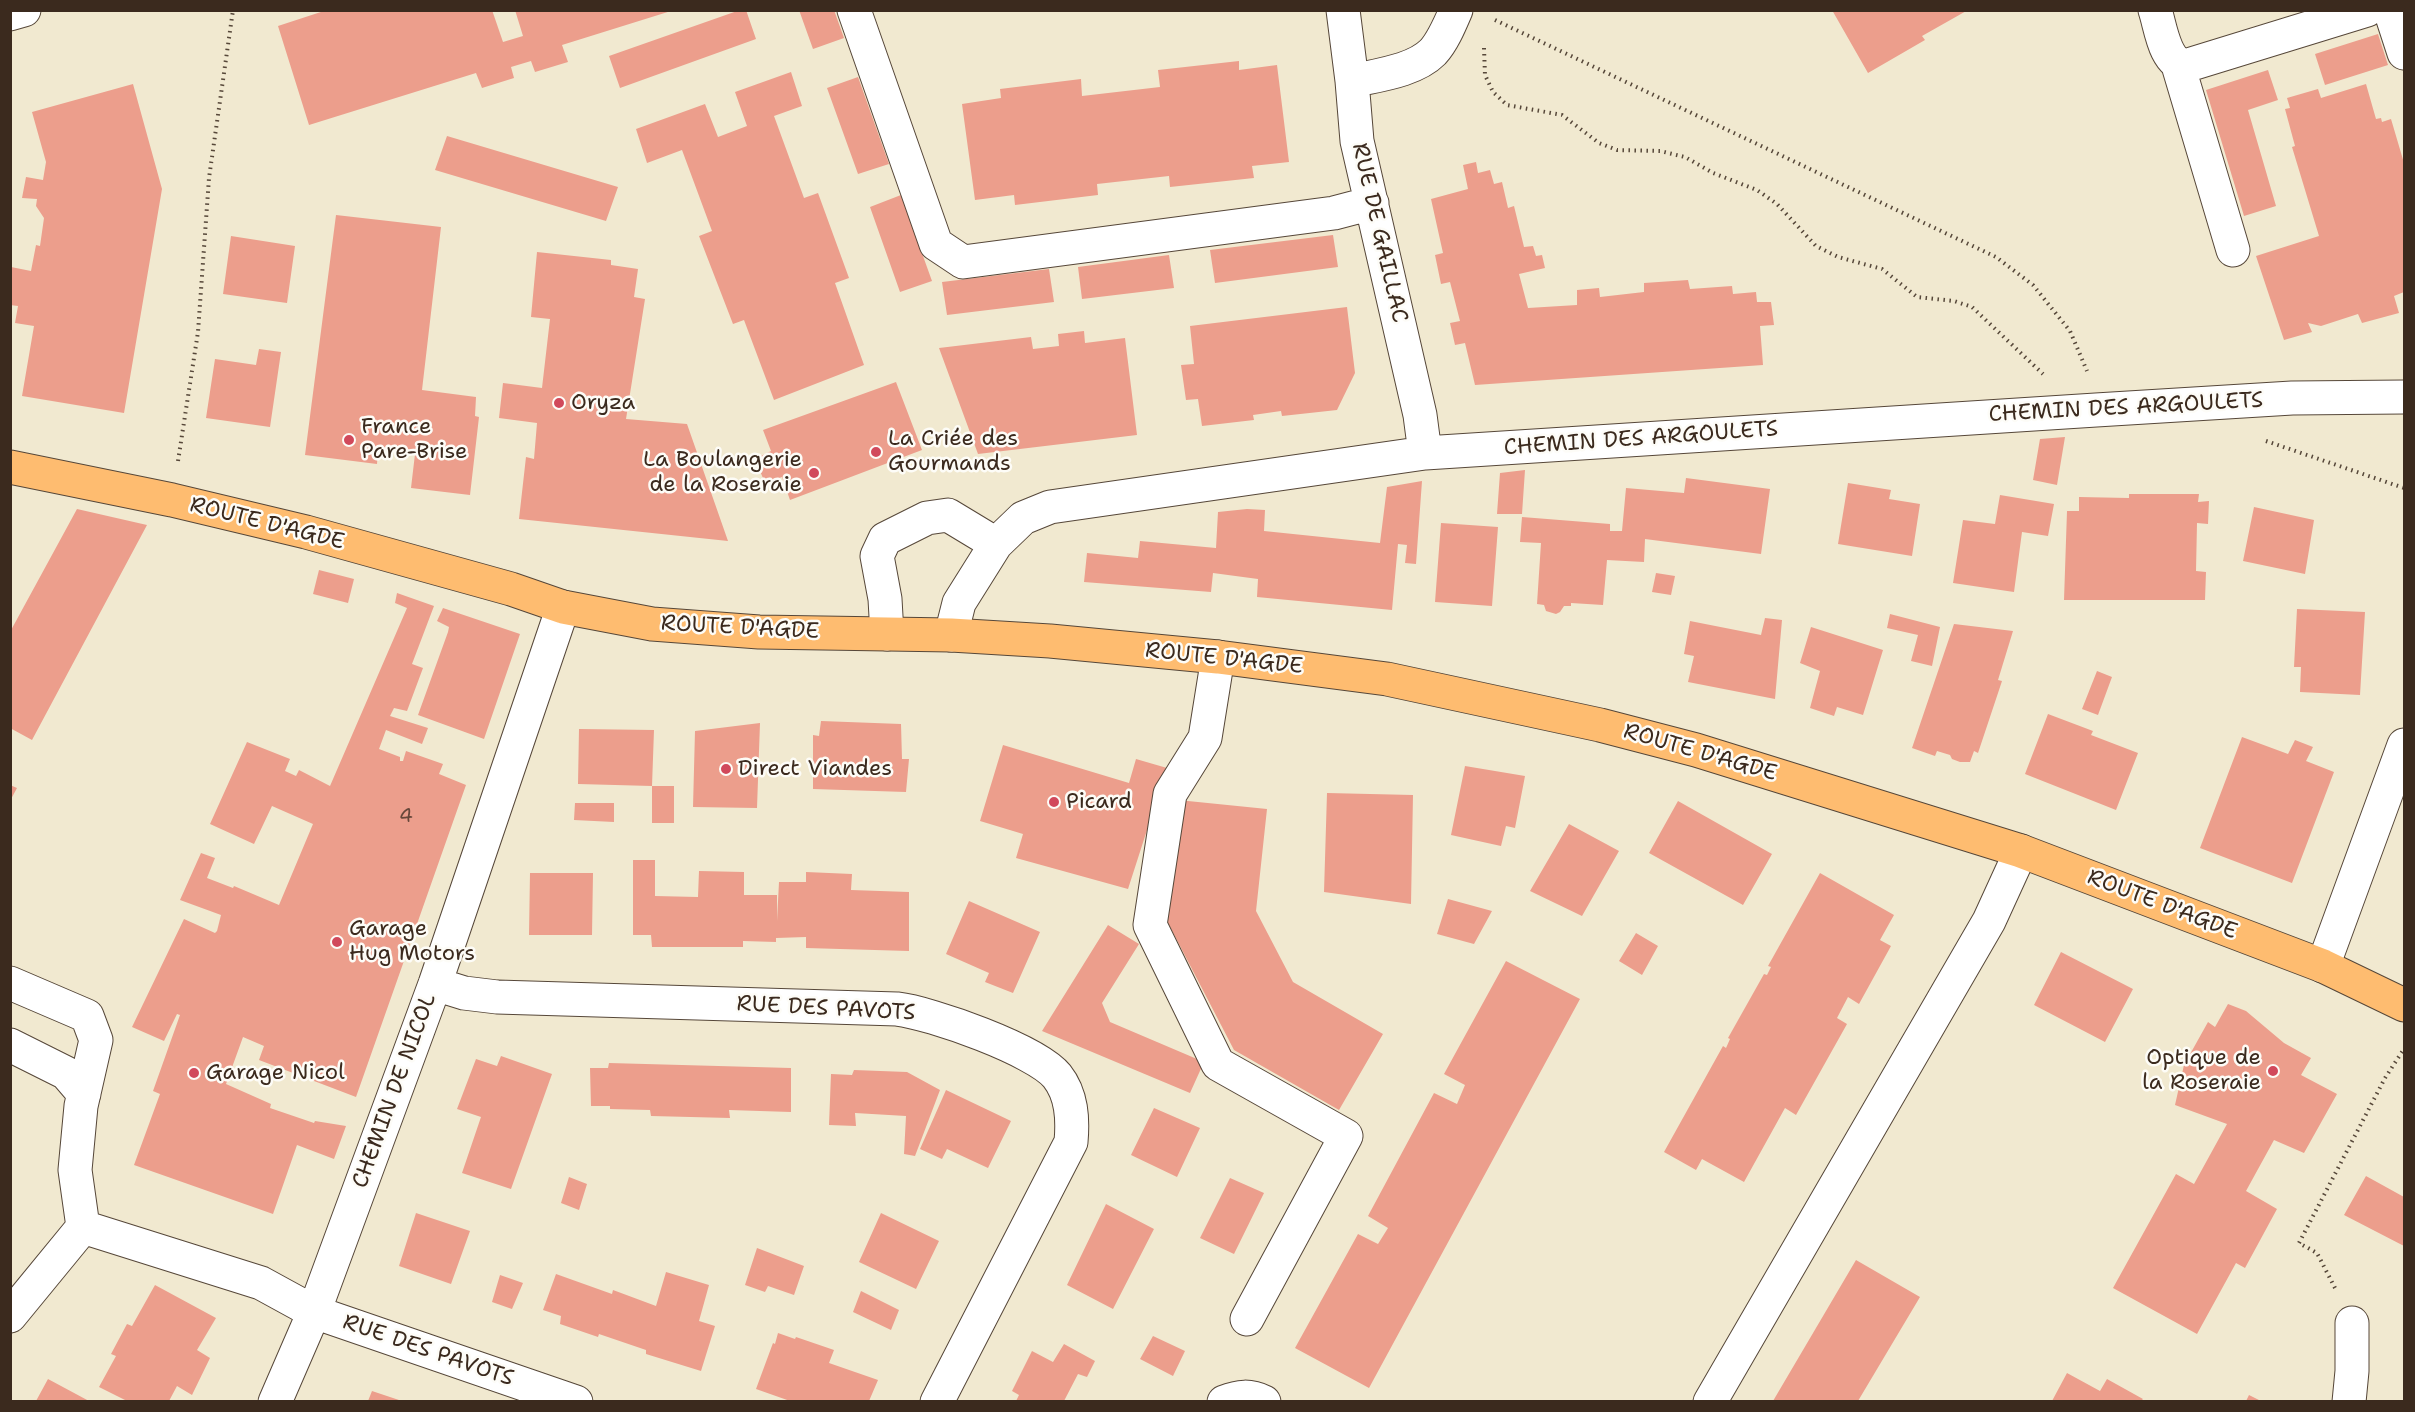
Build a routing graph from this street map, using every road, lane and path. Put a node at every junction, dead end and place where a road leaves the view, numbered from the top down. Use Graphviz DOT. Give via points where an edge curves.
graph roads {
  1 [pos="24,10"];
  2 [pos="233,10"];
  3 [pos="854,10"];
  4 [pos="1343,10"];
  5 [pos="2155,10"];
  6 [pos="2367,10"];
  7 [pos="2390,10"];
  8 [pos="1472,13"];
  9 [pos="10,14"];
  10 [pos="1494,20"];
  11 [pos="1491,27"];
  12 [pos="1484,45"];
  13 [pos="2404,53"];
  14 [pos="2178,65"];
  15 [pos="1352,81"];
  16 [pos="1372,204"];
  17 [pos="2233,250"];
  18 [pos="2090,379"];
  19 [pos="2048,380"];
  20 [pos="2404,397"];
  21 [pos="2257,438"];
  22 [pos="1425,453"];
  23 [pos="10,467"];
  24 [pos="2404,488"];
  25 [pos="172,500"];
  26 [pos="996,544"];
  27 [pos="563,607"];
  28 [pos="887,634"];
  29 [pos="951,635"];
  30 [pos="1218,657"];
  31 [pos="2404,745"];
  32 [pos="2021,851"];
  33 [pos="2323,966"];
  34 [pos="10,983"];
  35 [pos="435,984"];
  36 [pos="2404,1005"];
  37 [pos="10,1045"];
  38 [pos="2404,1049"];
  39 [pos="84,1094"];
  40 [pos="83,1227"];
  41 [pos="314,1312"];
  42 [pos="10,1316"];
  43 [pos="1247,1319"];
  44 [pos="2352,1323"];
  45 [pos="275,1401"];
  46 [pos="576,1401"];
  47 [pos="937,1401"];
  48 [pos="1224,1401"];
  49 [pos="1264,1401"];
  50 [pos="1710,1401"];
  51 [pos="2349,1401"];
  1 -- 9 [label="street"];
  2 -- 25 [label="path" via="208,178 198,332"];
  3 -- 16 [label="street" via="936,244 963,262 1334,213"];
  4 -- 15 [label="street, RUE DE GAILLAC"];
  5 -- 14 [label="street" via="2167,49"];
  6 -- 14 [label="street" via="2193,65"];
  7 -- 13 [label="street"];
  8 -- 10 [label="path"];
  8 -- 15 [label="street" via="1417,63"];
  10 -- 11 [label="path"];
  10 -- 18 [label="path" via="1996,257 2033,285 2070,331"];
  12 -- 19 [label="path" via="1485,75 1493,92 1507,105 1562,115 1599,144 1617,150 1660,151 1685,157 1757,190 1777,204 1816,246 1838,257 1882,269 1917,297 1971,307"];
  14 -- 17 [label="street"];
  15 -- 16 [label="street, RUE DE GAILLAC" via="1357,141"];
  16 -- 22 [label="street, RUE DE GAILLAC" via="1420,415"];
  20 -- 22 [label="street, CHEMIN DES ARGOULETS" via="2130,408"];
  21 -- 24 [label="path"];
  22 -- 26 [label="street, CHEMIN DES ARGOULETS" via="1050,507 1023,518"];
  23 -- 25 [label="main road, ROUTE D'AGDE"];
  25 -- 27 [label="main road, ROUTE D'AGDE" via="382,553"];
  26 -- 28 [label="street" via="948,515 927,518 885,539 877,556"];
  26 -- 29 [label="street, CHEMIN DES ARGOULETS" via="959,603"];
  27 -- 28 [label="main road, ROUTE D'AGDE" via="652,624 759,632"];
  27 -- 35 [label="street, CHEMIN DE NICOL"];
  28 -- 29 [label="main road, ROUTE D'AGDE"];
  29 -- 30 [label="main road, ROUTE D'AGDE"];
  30 -- 32 [label="main road, ROUTE D'AGDE" via="1388,679 1600,725 1696,750"];
  30 -- 43 [label="street" via="1205,738 1170,795 1150,925 1218,1064 1346,1136"];
  31 -- 33 [label="street"];
  32 -- 33 [label="main road, ROUTE D'AGDE"];
  32 -- 50 [label="street" via="1989,921"];
  33 -- 36 [label="main road, ROUTE D'AGDE"];
  34 -- 39 [label="street" via="87,1016 96,1040"];
  35 -- 41 [label="street, CHEMIN DE NICOL"];
  35 -- 47 [label="street, RUE DES PAVOTS" via="497,997 917,1011 1042,1062 1057,1076 1068,1095 1073,1118 1071,1142"];
  37 -- 39 [label="street" via="66,1073"];
  38 -- 44 [label="path" via="2299,1243 2317,1253"];
  39 -- 40 [label="street" via="75,1170"];
  40 -- 41 [label="street, RUE DES PAVOTS" via="261,1283"];
  40 -- 42 [label="street"];
  41 -- 45 [label="street, CHEMIN DE NICOL"];
  41 -- 46 [label="street, RUE DES PAVOTS"];
  44 -- 51 [label="street"];
  48 -- 49 [label="street" via="1255,1397"];
}
